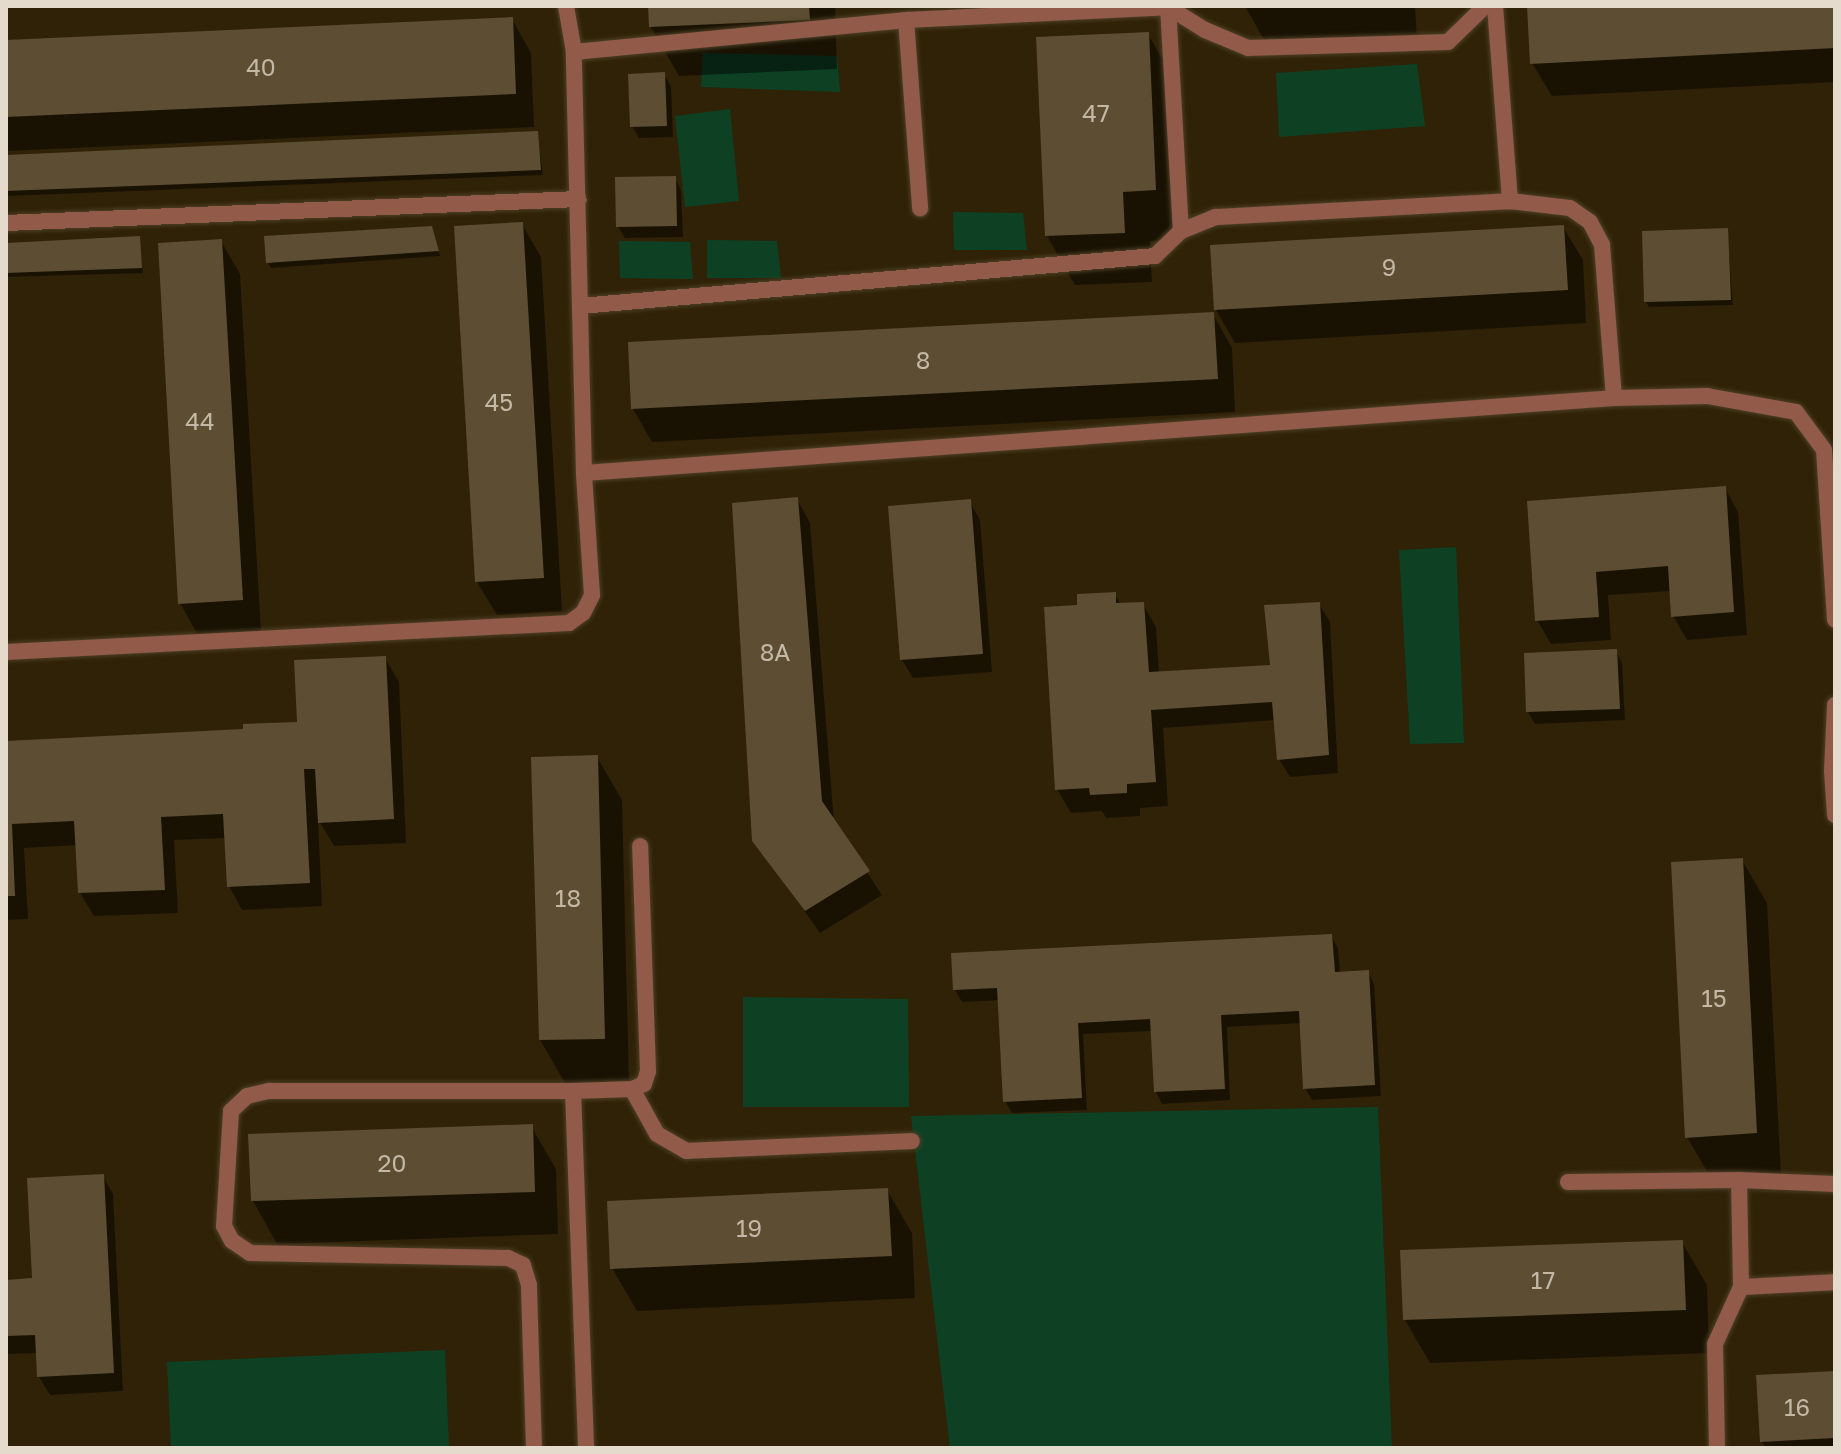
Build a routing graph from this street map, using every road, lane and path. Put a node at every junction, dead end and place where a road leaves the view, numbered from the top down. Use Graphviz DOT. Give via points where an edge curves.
graph roads {
  1 [pos="566,6"];
  2 [pos="1485,6"];
  3 [pos="1495,6"];
  4 [pos="1168,7"];
  5 [pos="906,20"];
  6 [pos="574,52"];
  7 [pos="578,199"];
  8 [pos="1510,201"];
  9 [pos="920,208"];
  10 [pos="6,223"];
  11 [pos="1181,231"];
  12 [pos="580,306"];
  13 [pos="1614,398"];
  14 [pos="584,473"];
  15 [pos="1835,620"];
  16 [pos="6,652"];
  17 [pos="1835,705"];
  18 [pos="1835,815"];
  19 [pos="640,846"];
  20 [pos="632,1089"];
  21 [pos="573,1091"];
  22 [pos="912,1141"];
  23 [pos="1739,1180"];
  24 [pos="1568,1182"];
  25 [pos="1835,1184"];
  26 [pos="1835,1282"];
  27 [pos="1741,1287"];
  28 [pos="534,1448"];
  29 [pos="586,1448"];
  30 [pos="1717,1448"];
  1 -- 6 [label="street"];
  2 -- 4 [label="street" via="1448,42 1248,48"];
  3 -- 8 [label="street"];
  4 -- 5 [label="street"];
  4 -- 11 [label="street"];
  5 -- 6 [label="street"];
  5 -- 9 [label="street"];
  6 -- 7 [label="street"];
  7 -- 10 [label="street"];
  7 -- 12 [label="street"];
  8 -- 11 [label="street" via="1216,217"];
  8 -- 13 [label="street" via="1570,208 1590,222 1602,245"];
  11 -- 12 [label="street" via="1155,256"];
  12 -- 14 [label="street"];
  13 -- 14 [label="street"];
  13 -- 15 [label="street" via="1707,396 1796,412 1824,450"];
  14 -- 16 [label="street" via="592,595 583,613 569,623"];
  17 -- 18 [label="street"];
  19 -- 20 [label="street" via="648,1071 644,1084"];
  20 -- 21 [label="street"];
  20 -- 22 [label="street" via="657,1134 687,1151"];
  21 -- 28 [label="street" via="269,1091 247,1096 231,1111 224,1226 232,1241 250,1253 508,1258 523,1265 529,1285"];
  21 -- 29 [label="street"];
  23 -- 24 [label="street"];
  23 -- 25 [label="street"];
  23 -- 27 [label="street"];
  26 -- 27 [label="street"];
  27 -- 30 [label="street" via="1715,1344"];
}
